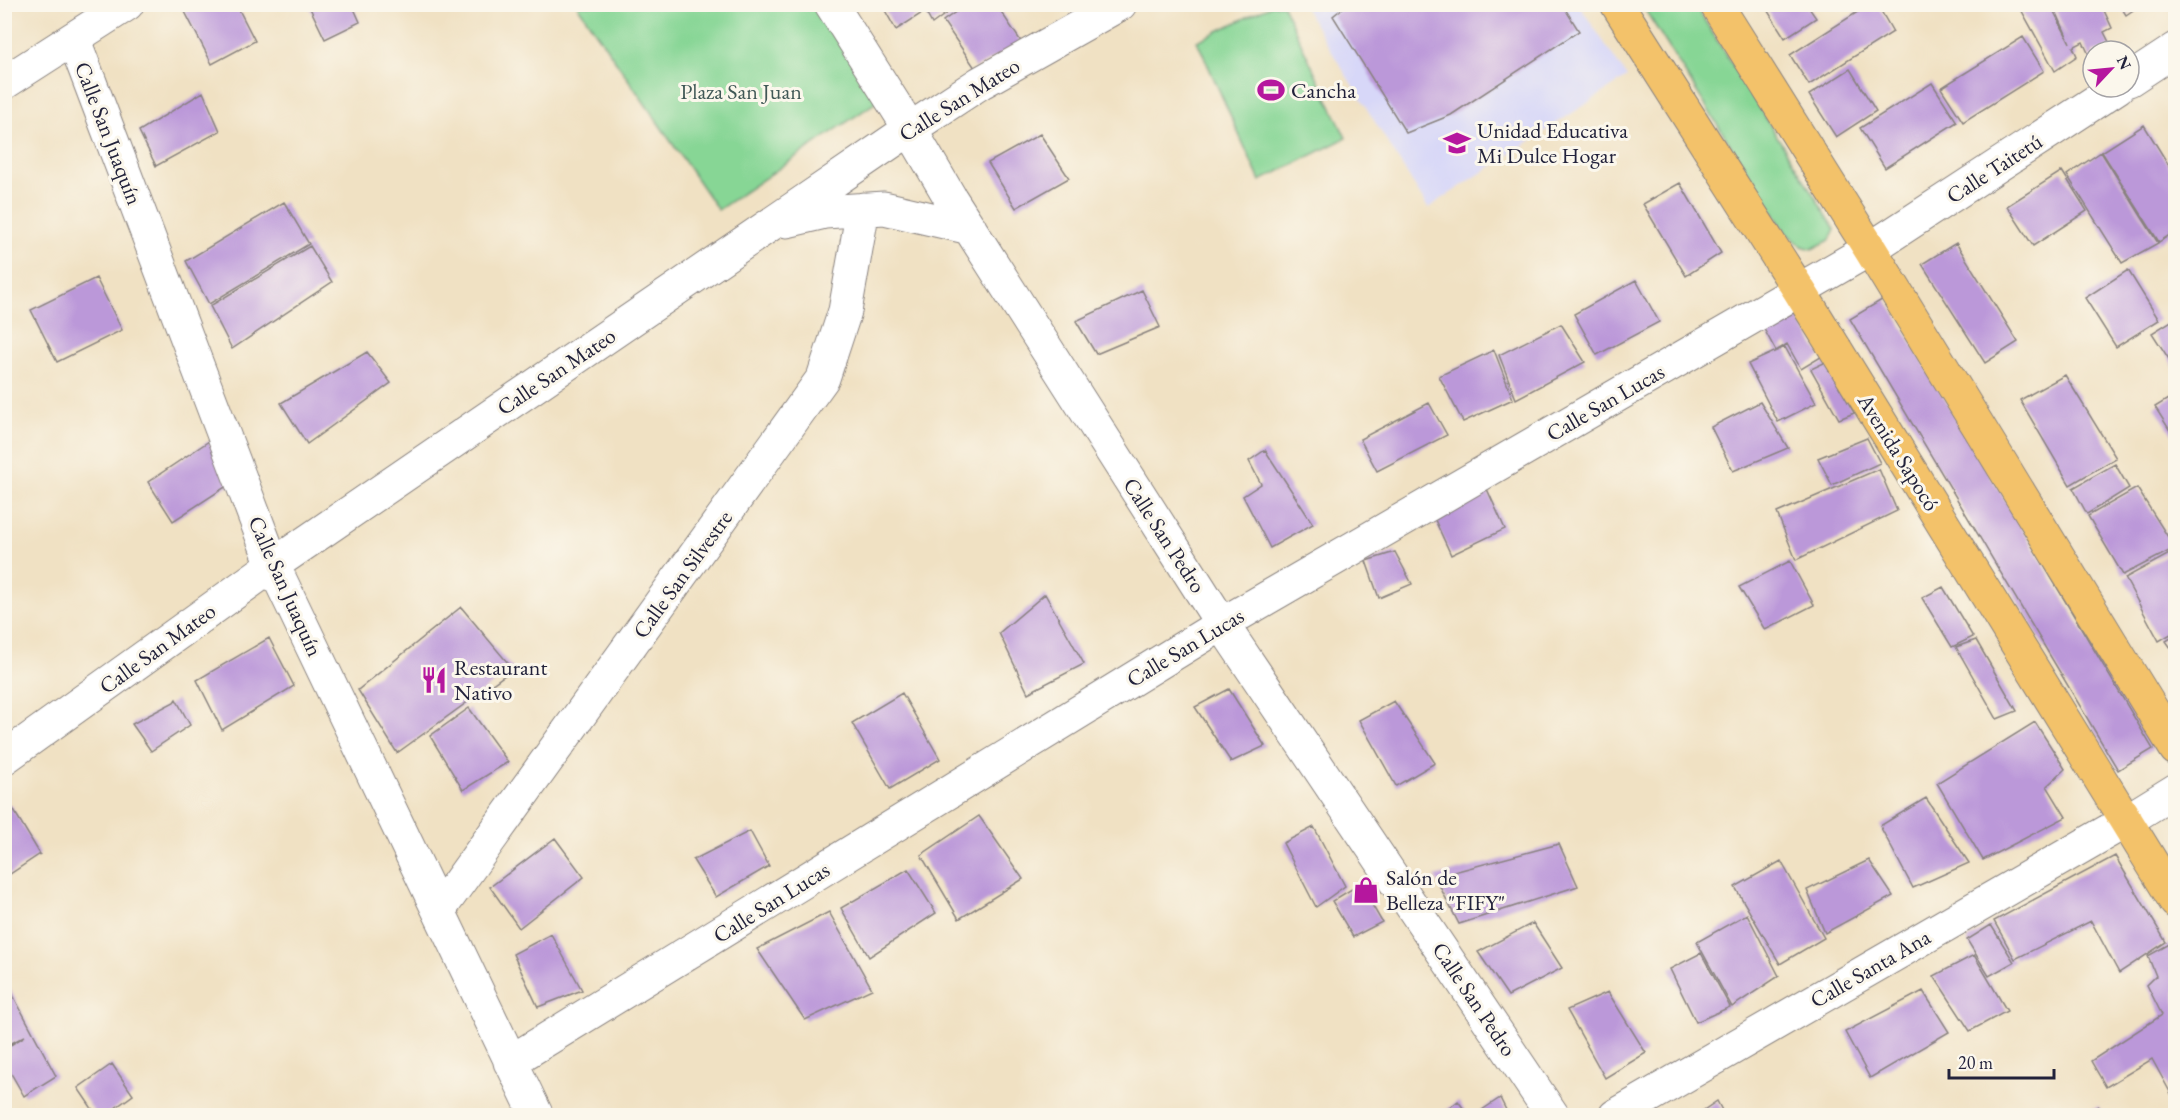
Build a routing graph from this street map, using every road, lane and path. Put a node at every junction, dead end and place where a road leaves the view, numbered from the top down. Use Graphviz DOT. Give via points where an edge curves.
graph roads {
  1 [pos="128,4"];
  2 [pos="831,4"];
  3 [pos="1120,4"];
  4 [pos="1617,4"];
  5 [pos="1716,4"];
  6 [pos="74,40"];
  7 [pos="2175,49"];
  8 [pos="2141,72"];
  9 [pos="4,83"];
  10 [pos="2100,99"];
  11 [pos="910,129"];
  12 [pos="863,209"];
  13 [pos="768,226"];
  14 [pos="970,228"];
  15 [pos="1870,249"];
  16 [pos="1799,290"];
  17 [pos="273,565"];
  18 [pos="1222,624"];
  19 [pos="2175,749"];
  20 [pos="4,758"];
  21 [pos="2175,790"];
  22 [pos="2126,821"];
  23 [pos="2175,903"];
  24 [pos="439,910"];
  25 [pos="510,1062"];
  26 [pos="537,1116"];
  27 [pos="1553,1116"];
  28 [pos="1615,1116"];
  1 -- 6 [label="street"];
  2 -- 11 [label="street, Calle San Pedro"];
  3 -- 11 [label="street, Calle San Mateo" via="980,83"];
  4 -- 16 [label="main road, Avenida Sapocó"];
  5 -- 15 [label="main road"];
  6 -- 9 [label="street"];
  6 -- 17 [label="street, Calle San Juaquín"];
  7 -- 8 [label="street"];
  10 -- 15 [label="street, Calle Taitetú"];
  11 -- 13 [label="street, Calle San Mateo"];
  11 -- 14 [label="street, Calle San Pedro"];
  12 -- 13 [label="street" via="825,212"];
  12 -- 14 [label="street" via="884,208"];
  12 -- 24 [label="street, Calle San Silvestre" via="845,310 823,378"];
  13 -- 17 [label="street, Calle San Mateo"];
  14 -- 18 [label="street, Calle San Pedro"];
  15 -- 16 [label="street, Calle San Lucas"];
  15 -- 19 [label="main road"];
  16 -- 18 [label="street, Calle San Lucas"];
  16 -- 22 [label="main road, Avenida Sapocó"];
  17 -- 20 [label="street, Calle San Mateo"];
  17 -- 24 [label="street, Calle San Juaquín"];
  18 -- 25 [label="street, Calle San Lucas"];
  18 -- 27 [label="street, Calle San Pedro"];
  21 -- 22 [label="street, Calle Santa Ana"];
  22 -- 23 [label="main road, Avenida Sapocó"];
  22 -- 28 [label="street, Calle Santa Ana"];
  24 -- 25 [label="street, Calle San Juaquín"];
  25 -- 26 [label="street, Calle San Juaquín"];
}
